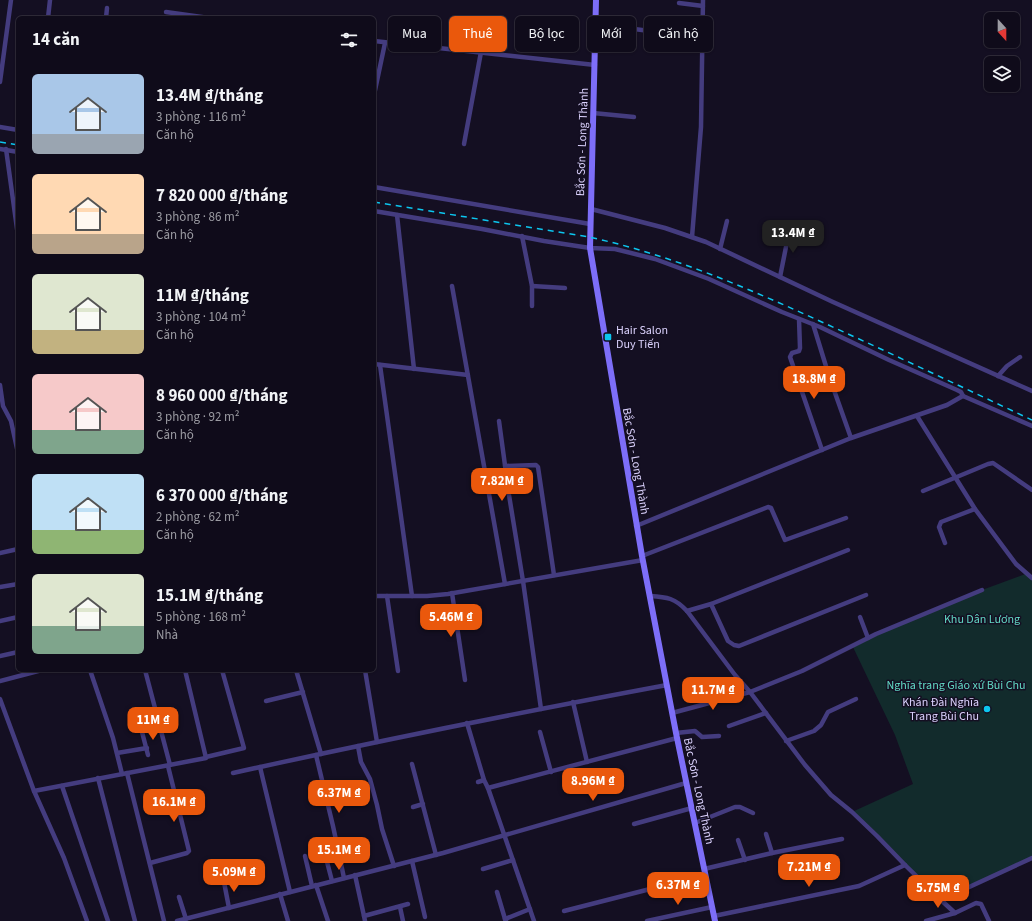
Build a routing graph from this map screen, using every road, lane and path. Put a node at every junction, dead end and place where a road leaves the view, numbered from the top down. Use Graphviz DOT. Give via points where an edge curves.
graph roads {
  1 [pos="11,0"];
  2 [pos="50,0"];
  3 [pos="596,0"];
  4 [pos="703,0"];
  5 [pos="679,3"];
  6 [pos="703,6"];
  7 [pos="106,8"];
  8 [pos="166,12"];
  9 [pos="48,16"];
  10 [pos="106,16"];
  11 [pos="195,16"];
  12 [pos="596,16"];
  13 [pos="703,16"];
  14 [pos="376,41"];
  15 [pos="385,43"];
  16 [pos="449,49"];
  17 [pos="481,52"];
  18 [pos="595,52"];
  19 [pos="703,52"];
  20 [pos="595,66"];
  21 [pos="0,82"];
  22 [pos="376,86"];
  23 [pos="593,113"];
  24 [pos="634,117"];
  25 [pos="0,127"];
  26 [pos="16,130"];
  27 [pos="464,144"];
  28 [pos="0,148"];
  29 [pos="6,149"];
  30 [pos="16,152"];
  31 [pos="376,187"];
  32 [pos="591,210"];
  33 [pos="376,211"];
  34 [pos="397,215"];
  35 [pos="726,221"];
  36 [pos="16,222"];
  37 [pos="590,224"];
  38 [pos="790,227"];
  39 [pos="522,236"];
  40 [pos="692,237"];
  41 [pos="590,248"];
  42 [pos="720,249"];
  43 [pos="780,277"];
  44 [pos="452,286"];
  45 [pos="532,286"];
  46 [pos="565,288"];
  47 [pos="532,306"];
  48 [pos="799,319"];
  49 [pos="813,324"];
  50 [pos="1020,357"];
  51 [pos="376,364"];
  52 [pos="380,365"];
  53 [pos="414,369"];
  54 [pos="468,375"];
  55 [pos="998,376"];
  56 [pos="0,385"];
  57 [pos="1032,391"];
  58 [pos="963,396"];
  59 [pos="917,416"];
  60 [pos="499,421"];
  61 [pos="1032,426"];
  62 [pos="850,438"];
  63 [pos="16,444"];
  64 [pos="822,450"];
  65 [pos="505,466"];
  66 [pos="955,477"];
  67 [pos="1032,490"];
  68 [pos="923,491"];
  69 [pos="975,509"];
  70 [pos="846,518"];
  71 [pos="636,526"];
  72 [pos="946,543"];
  73 [pos="16,549"];
  74 [pos="848,550"];
  75 [pos="0,553"];
  76 [pos="642,558"];
  77 [pos="554,575"];
  78 [pos="1032,578"];
  79 [pos="523,581"];
  80 [pos="16,584"];
  81 [pos="505,584"];
  82 [pos="0,587"];
  83 [pos="982,590"];
  84 [pos="452,593"];
  85 [pos="866,595"];
  86 [pos="376,596"];
  87 [pos="387,596"];
  88 [pos="412,596"];
  89 [pos="650,596"];
  90 [pos="711,604"];
  91 [pos="687,611"];
  92 [pos="16,617"];
  93 [pos="860,617"];
  94 [pos="0,621"];
  95 [pos="868,638"];
  96 [pos="16,652"];
  97 [pos="0,656"];
  98 [pos="398,671"];
  99 [pos="34,672"];
  100 [pos="91,672"];
  101 [pos="146,672"];
  102 [pos="185,672"];
  103 [pos="223,672"];
  104 [pos="297,672"];
  105 [pos="365,672"];
  106 [pos="465,680"];
  107 [pos="0,681"];
  108 [pos="667,685"];
  109 [pos="303,692"];
  110 [pos="750,692"];
  111 [pos="0,699"];
  112 [pos="856,699"];
  113 [pos="266,701"];
  114 [pos="573,702"];
  115 [pos="541,709"];
  116 [pos="672,713"];
  117 [pos="766,713"];
  118 [pos="467,723"];
  119 [pos="729,726"];
  120 [pos="142,732"];
  121 [pos="540,732"];
  122 [pos="677,736"];
  123 [pos="719,736"];
  124 [pos="786,741"];
  125 [pos="377,742"];
  126 [pos="358,746"];
  127 [pos="146,748"];
  128 [pos="117,753"];
  129 [pos="148,754"];
  130 [pos="318,754"];
  131 [pos="206,757"];
  132 [pos="587,762"];
  133 [pos="412,764"];
  134 [pos="169,765"];
  135 [pos="260,767"];
  136 [pos="551,772"];
  137 [pos="125,773"];
  138 [pos="233,773"];
  139 [pos="98,778"];
  140 [pos="484,780"];
  141 [pos="478,782"];
  142 [pos="686,783"];
  143 [pos="62,786"];
  144 [pos="488,788"];
  145 [pos="34,791"];
  146 [pos="423,804"];
  147 [pos="413,806"];
  148 [pos="692,808"];
  149 [pos="753,813"];
  150 [pos="695,823"];
  151 [pos="634,824"];
  152 [pos="766,834"];
  153 [pos="504,835"];
  154 [pos="842,839"];
  155 [pos="738,840"];
  156 [pos="772,853"];
  157 [pos="436,855"];
  158 [pos="305,856"];
  159 [pos="326,858"];
  160 [pos="1032,858"];
  161 [pos="513,860"];
  162 [pos="745,860"];
  163 [pos="412,861"];
  164 [pos="150,863"];
  165 [pos="905,865"];
  166 [pos="394,866"];
  167 [pos="483,869"];
  168 [pos="704,872"];
  169 [pos="355,876"];
  170 [pos="344,878"];
  171 [pos="332,881"];
  172 [pos="224,882"];
  173 [pos="314,886"];
  174 [pos="290,892"];
  175 [pos="497,892"];
  176 [pos="280,894"];
  177 [pos="179,896"];
  178 [pos="941,900"];
  179 [pos="408,904"];
  180 [pos="400,907"];
  181 [pos="712,907"];
  182 [pos="229,908"];
  183 [pos="530,908"];
  184 [pos="564,911"];
  185 [pos="955,913"];
  186 [pos="425,917"];
  187 [pos="189,919"];
  188 [pos="365,919"];
  189 [pos="714,919"];
  190 [pos="505,920"];
  191 [pos="930,920"];
  192 [pos="87,921"];
  193 [pos="108,921"];
  194 [pos="136,921"];
  195 [pos="164,921"];
  196 [pos="177,921"];
  197 [pos="288,921"];
  198 [pos="328,921"];
  199 [pos="403,921"];
  200 [pos="534,921"];
  201 [pos="647,921"];
  202 [pos="989,921"];
  1 -- 21 [label="street"];
  2 -- 9 [label="street"];
  3 -- 12 [label="main road, Bắc Sơn - Long Thành"];
  4 -- 6 [label="street"];
  5 -- 6 [label="street"];
  6 -- 13 [label="street"];
  7 -- 10 [label="street"];
  8 -- 11 [label="street"];
  14 -- 15 [label="street"];
  15 -- 16 [label="street"];
  15 -- 22 [label="street"];
  17 -- 20 [label="street"];
  17 -- 27 [label="street"];
  18 -- 20 [label="main road, Bắc Sơn - Long Thành"];
  19 -- 40 [label="street" via="701,127"];
  20 -- 23 [label="main road, Bắc Sơn - Long Thành"];
  23 -- 24 [label="street"];
  23 -- 32 [label="main road, Bắc Sơn - Long Thành"];
  25 -- 26 [label="street"];
  28 -- 29 [label="street"];
  29 -- 30 [label="street"];
  29 -- 36 [label="street"];
  31 -- 37 [label="street"];
  32 -- 37 [label="main road, Bắc Sơn - Long Thành"];
  32 -- 40 [label="street"];
  33 -- 34 [label="street"];
  34 -- 39 [label="street"];
  34 -- 53 [label="street"];
  35 -- 42 [label="street"];
  37 -- 41 [label="main road, Bắc Sơn - Long Thành"];
  38 -- 43 [label="street"];
  39 -- 41 [label="street"];
  39 -- 45 [label="street"];
  40 -- 42 [label="street"];
  41 -- 48 [label="street" via="615,248 655,259 709,279"];
  41 -- 71 [label="main road, Bắc Sơn - Long Thành"];
  42 -- 43 [label="street"];
  43 -- 55 [label="street"];
  44 -- 54 [label="street"];
  45 -- 46 [label="street"];
  45 -- 47 [label="street"];
  48 -- 49 [label="street"];
  48 -- 64 [label="street" via="800,348 790,356"];
  49 -- 58 [label="street" via="961,392"];
  49 -- 62 [label="street"];
  50 -- 55 [label="street"];
  51 -- 52 [label="street"];
  52 -- 53 [label="street"];
  52 -- 88 [label="street"];
  53 -- 54 [label="street"];
  54 -- 81 [label="street"];
  55 -- 57 [label="street"];
  56 -- 63 [label="street" via="3,406 11,421"];
  58 -- 59 [label="street" via="947,406"];
  58 -- 61 [label="street"];
  59 -- 62 [label="street"];
  59 -- 66 [label="street"];
  60 -- 65 [label="street"];
  62 -- 64 [label="street"];
  64 -- 71 [label="street"];
  65 -- 77 [label="street" via="530,464 538,467"];
  65 -- 79 [label="street"];
  66 -- 67 [label="street" via="993,463"];
  66 -- 68 [label="street"];
  66 -- 69 [label="street"];
  69 -- 72 [label="street" via="941,522 939,527"];
  69 -- 78 [label="street" via="1016,564"];
  70 -- 76 [label="street" via="786,540 771,508 767,507"];
  71 -- 76 [label="main road, Bắc Sơn - Long Thành"];
  73 -- 75 [label="street"];
  74 -- 90 [label="street"];
  76 -- 77 [label="street"];
  76 -- 89 [label="main road, Bắc Sơn - Long Thành"];
  77 -- 79 [label="street"];
  79 -- 81 [label="street"];
  79 -- 115 [label="street"];
  80 -- 82 [label="street"];
  81 -- 84 [label="street"];
  83 -- 95 [label="street"];
  84 -- 88 [label="street"];
  84 -- 106 [label="street"];
  85 -- 90 [label="street" via="739,646 728,641"];
  86 -- 87 [label="street"];
  87 -- 88 [label="street"];
  87 -- 98 [label="street"];
  89 -- 91 [label="street" via="671,598"];
  89 -- 108 [label="main road, Bắc Sơn - Long Thành"];
  90 -- 91 [label="street"];
  91 -- 110 [label="street" via="735,676"];
  92 -- 94 [label="street"];
  93 -- 95 [label="street"];
  95 -- 110 [label="street" via="802,671"];
  96 -- 97 [label="street"];
  99 -- 107 [label="street"];
  100 -- 128 [label="street"];
  101 -- 134 [label="street"];
  102 -- 131 [label="street"];
  103 -- 131 [label="street" via="244,748"];
  104 -- 109 [label="street"];
  105 -- 125 [label="street"];
  108 -- 114 [label="street"];
  108 -- 116 [label="main road, Bắc Sơn - Long Thành"];
  109 -- 113 [label="street"];
  109 -- 130 [label="street"];
  110 -- 116 [label="street"];
  110 -- 117 [label="street"];
  111 -- 145 [label="street"];
  112 -- 124 [label="street" via="828,712 821,725 814,731"];
  114 -- 115 [label="street"];
  114 -- 132 [label="street"];
  115 -- 118 [label="street"];
  116 -- 122 [label="main road, Bắc Sơn - Long Thành"];
  117 -- 119 [label="street"];
  117 -- 124 [label="street"];
  118 -- 125 [label="street"];
  118 -- 140 [label="street"];
  120 -- 127 [label="street"];
  121 -- 136 [label="street"];
  122 -- 123 [label="street" via="695,731 705,737"];
  122 -- 132 [label="street"];
  122 -- 142 [label="main road, Bắc Sơn - Long Thành"];
  124 -- 165 [label="street" via="831,795 852,812"];
  125 -- 126 [label="street"];
  126 -- 130 [label="street"];
  126 -- 166 [label="street" via="361,762 370,779"];
  127 -- 128 [label="street"];
  127 -- 129 [label="street"];
  128 -- 137 [label="street"];
  130 -- 135 [label="street"];
  130 -- 170 [label="street"];
  131 -- 134 [label="street"];
  132 -- 136 [label="street"];
  133 -- 146 [label="street"];
  134 -- 137 [label="street"];
  134 -- 164 [label="street" via="189,851"];
  135 -- 138 [label="street"];
  135 -- 174 [label="street"];
  136 -- 144 [label="street"];
  137 -- 139 [label="street"];
  137 -- 164 [label="street"];
  139 -- 143 [label="street"];
  139 -- 194 [label="street"];
  140 -- 141 [label="street"];
  140 -- 144 [label="street"];
  142 -- 148 [label="main road, Bắc Sơn - Long Thành"];
  142 -- 153 [label="street"];
  143 -- 145 [label="street"];
  143 -- 193 [label="street"];
  144 -- 153 [label="street"];
  145 -- 192 [label="street" via="64,858"];
  146 -- 147 [label="street"];
  146 -- 157 [label="street"];
  148 -- 150 [label="main road, Bắc Sơn - Long Thành"];
  148 -- 151 [label="street"];
  149 -- 150 [label="street" via="740,807"];
  150 -- 168 [label="main road, Bắc Sơn - Long Thành"];
  152 -- 156 [label="street"];
  153 -- 157 [label="street"];
  153 -- 161 [label="street"];
  154 -- 156 [label="street"];
  155 -- 162 [label="street"];
  156 -- 162 [label="street"];
  157 -- 163 [label="street"];
  158 -- 173 [label="street"];
  159 -- 171 [label="street"];
  160 -- 178 [label="street"];
  161 -- 167 [label="street"];
  161 -- 183 [label="street"];
  162 -- 168 [label="street"];
  163 -- 166 [label="street"];
  163 -- 186 [label="street"];
  164 -- 195 [label="street"];
  165 -- 178 [label="street"];
  165 -- 189 [label="street" via="858,886"];
  166 -- 169 [label="street"];
  168 -- 181 [label="main road, Bắc Sơn - Long Thành"];
  168 -- 184 [label="street"];
  169 -- 170 [label="street"];
  169 -- 188 [label="street"];
  170 -- 171 [label="street"];
  171 -- 173 [label="street"];
  172 -- 182 [label="street"];
  173 -- 174 [label="street"];
  173 -- 198 [label="street"];
  174 -- 176 [label="street"];
  175 -- 190 [label="street"];
  176 -- 182 [label="street"];
  176 -- 197 [label="street"];
  177 -- 187 [label="street"];
  178 -- 185 [label="street"];
  179 -- 180 [label="street"];
  180 -- 188 [label="street"];
  180 -- 199 [label="street"];
  181 -- 189 [label="main road, Bắc Sơn - Long Thành"];
  181 -- 201 [label="street"];
  182 -- 187 [label="street"];
  183 -- 190 [label="street"];
  183 -- 200 [label="street"];
  185 -- 191 [label="street"];
  185 -- 202 [label="street" via="978,903 983,905"];
  187 -- 196 [label="street"];
}
